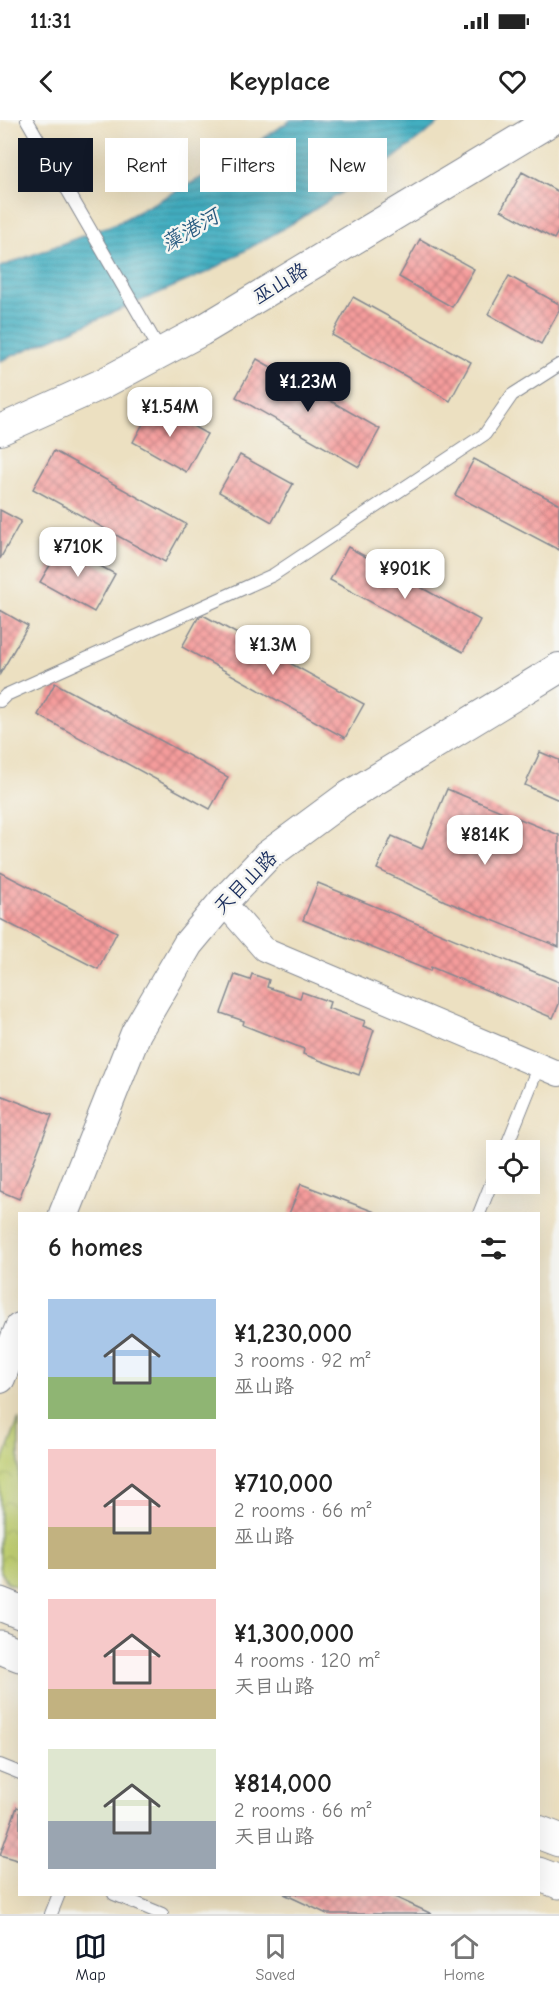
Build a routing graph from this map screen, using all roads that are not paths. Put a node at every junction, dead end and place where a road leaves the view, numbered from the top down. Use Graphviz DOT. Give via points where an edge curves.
graph roads {
  1 [pos="27,120"];
  2 [pos="552,120"];
  3 [pos="154,340"];
  4 [pos="559,364"];
  5 [pos="0,430"];
  6 [pos="559,668"];
  7 [pos="0,701"];
  8 [pos="224,902"];
  9 [pos="549,1070"];
  10 [pos="510,1140"];
  11 [pos="487,1194"];
  12 [pos="65,1212"];
  13 [pos="480,1212"];
  14 [pos="18,1333"];
  15 [pos="0,1378"];
  16 [pos="0,1604"];
  17 [pos="18,1611"];
  18 [pos="0,1647"];
  19 [pos="18,1654"];
  20 [pos="0,1765"];
  21 [pos="18,1772"];
  22 [pos="540,1833"];
  23 [pos="559,1840"];
  24 [pos="540,1875"];
  25 [pos="559,1882"];
  26 [pos="58,1896"];
  27 [pos="119,1896"];
  28 [pos="51,1914"];
  29 [pos="162,1914"];
  1 -- 3 [label="lane"];
  2 -- 3 [label="street, 巫山路" via="201,331"];
  3 -- 5 [label="street, 巫山路" via="102,384"];
  4 -- 7 [label="lane" via="512,395 485,434 273,575"];
  6 -- 8 [label="street, 天目山路" via="344,799 267,856"];
  8 -- 9 [label="street" via="264,949"];
  8 -- 12 [label="street, 天目山路" via="188,944 136,1033"];
  9 -- 10 [label="lane"];
  11 -- 13 [label="lane"];
  14 -- 15 [label="street"];
  16 -- 17 [label="main road"];
  18 -- 19 [label="main road"];
  20 -- 21 [label="lane"];
  22 -- 23 [label="main road"];
  24 -- 25 [label="main road"];
  26 -- 28 [label="lane"];
  27 -- 29 [label="lane"];
}
